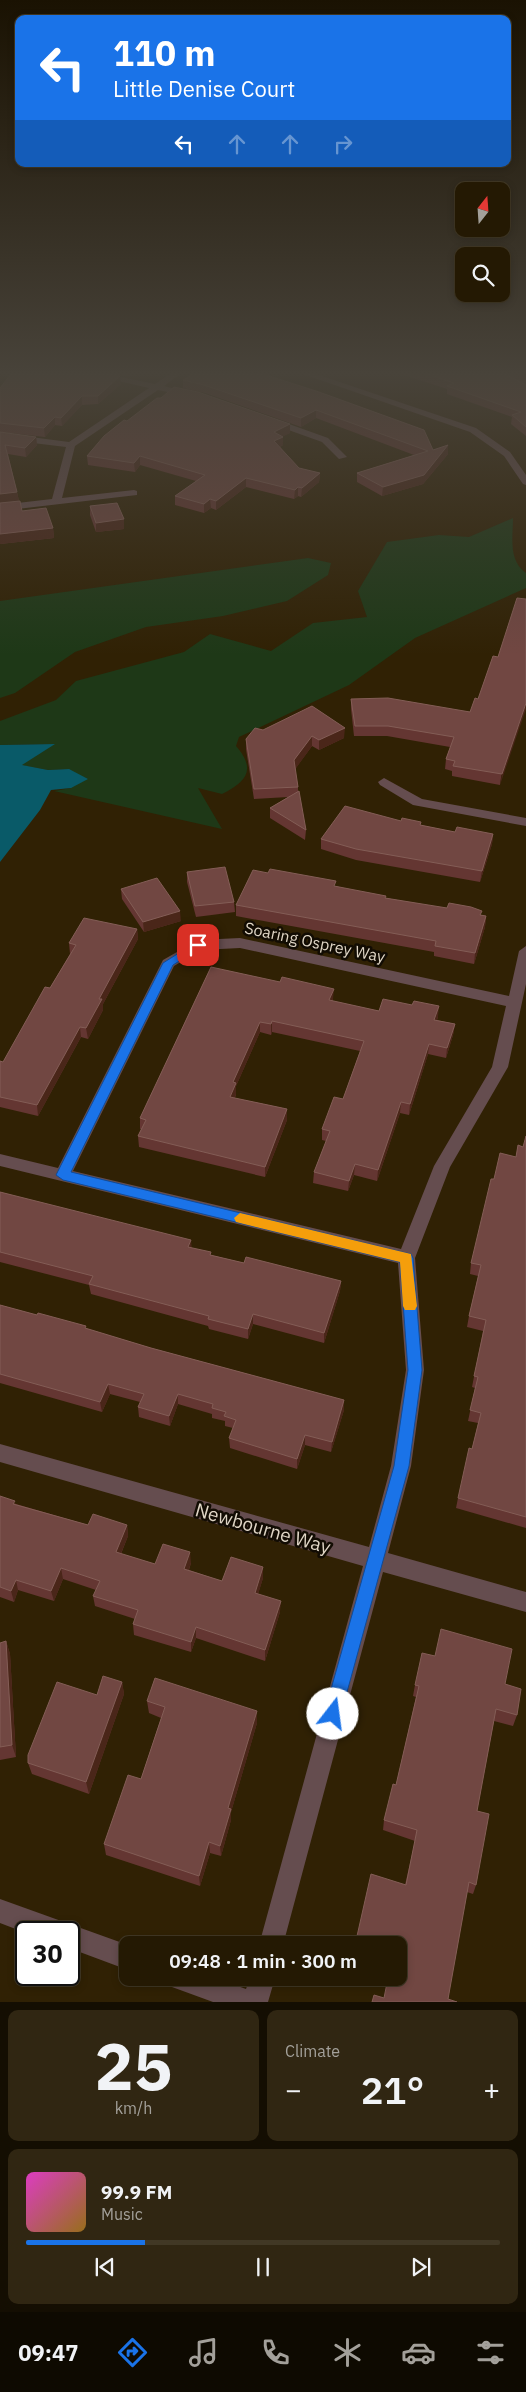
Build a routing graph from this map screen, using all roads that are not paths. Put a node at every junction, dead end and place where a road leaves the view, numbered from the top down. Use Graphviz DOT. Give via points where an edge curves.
graph roads {
  1 [pos="65,467"];
  2 [pos="516,467"];
  3 [pos="526,482"];
  4 [pos="134,493"];
  5 [pos="56,502"];
  6 [pos="0,508"];
  7 [pos="384,782"];
  8 [pos="526,822"];
  9 [pos="526,951"];
  10 [pos="514,1002"];
  11 [pos="0,1160"];
  12 [pos="63,1175"];
  13 [pos="406,1258"];
  14 [pos="0,1452"];
  15 [pos="374,1560"];
  16 [pos="526,1602"];
  17 [pos="0,1911"];
  18 [pos="29,1921"];
  19 [pos="273,1936"];
  20 [pos="80,1940"];
  21 [pos="119,1955"];
  22 [pos="204,1986"];
  23 [pos="260,1986"];
  24 [pos="248,2002"];
  25 [pos="255,2002"];
  1 -- 5 [label="street"];
  2 -- 3 [label="street"];
  4 -- 5 [label="street"];
  5 -- 6 [label="street"];
  7 -- 8 [label="street" via="418,802"];
  9 -- 10 [label="street"];
  10 -- 12 [label="street, Soaring Osprey Way" via="240,943 198,945 168,963"];
  10 -- 13 [label="street" via="500,1066 442,1166"];
  11 -- 12 [label="street"];
  12 -- 13 [label="street"];
  13 -- 15 [label="street" via="415,1370 401,1466"];
  14 -- 15 [label="street, Newbourne Way"];
  15 -- 16 [label="street, Newbourne Way"];
  15 -- 19 [label="street"];
  17 -- 18 [label="street"];
  20 -- 21 [label="street"];
  22 -- 24 [label="street"];
  23 -- 25 [label="street"];
}
